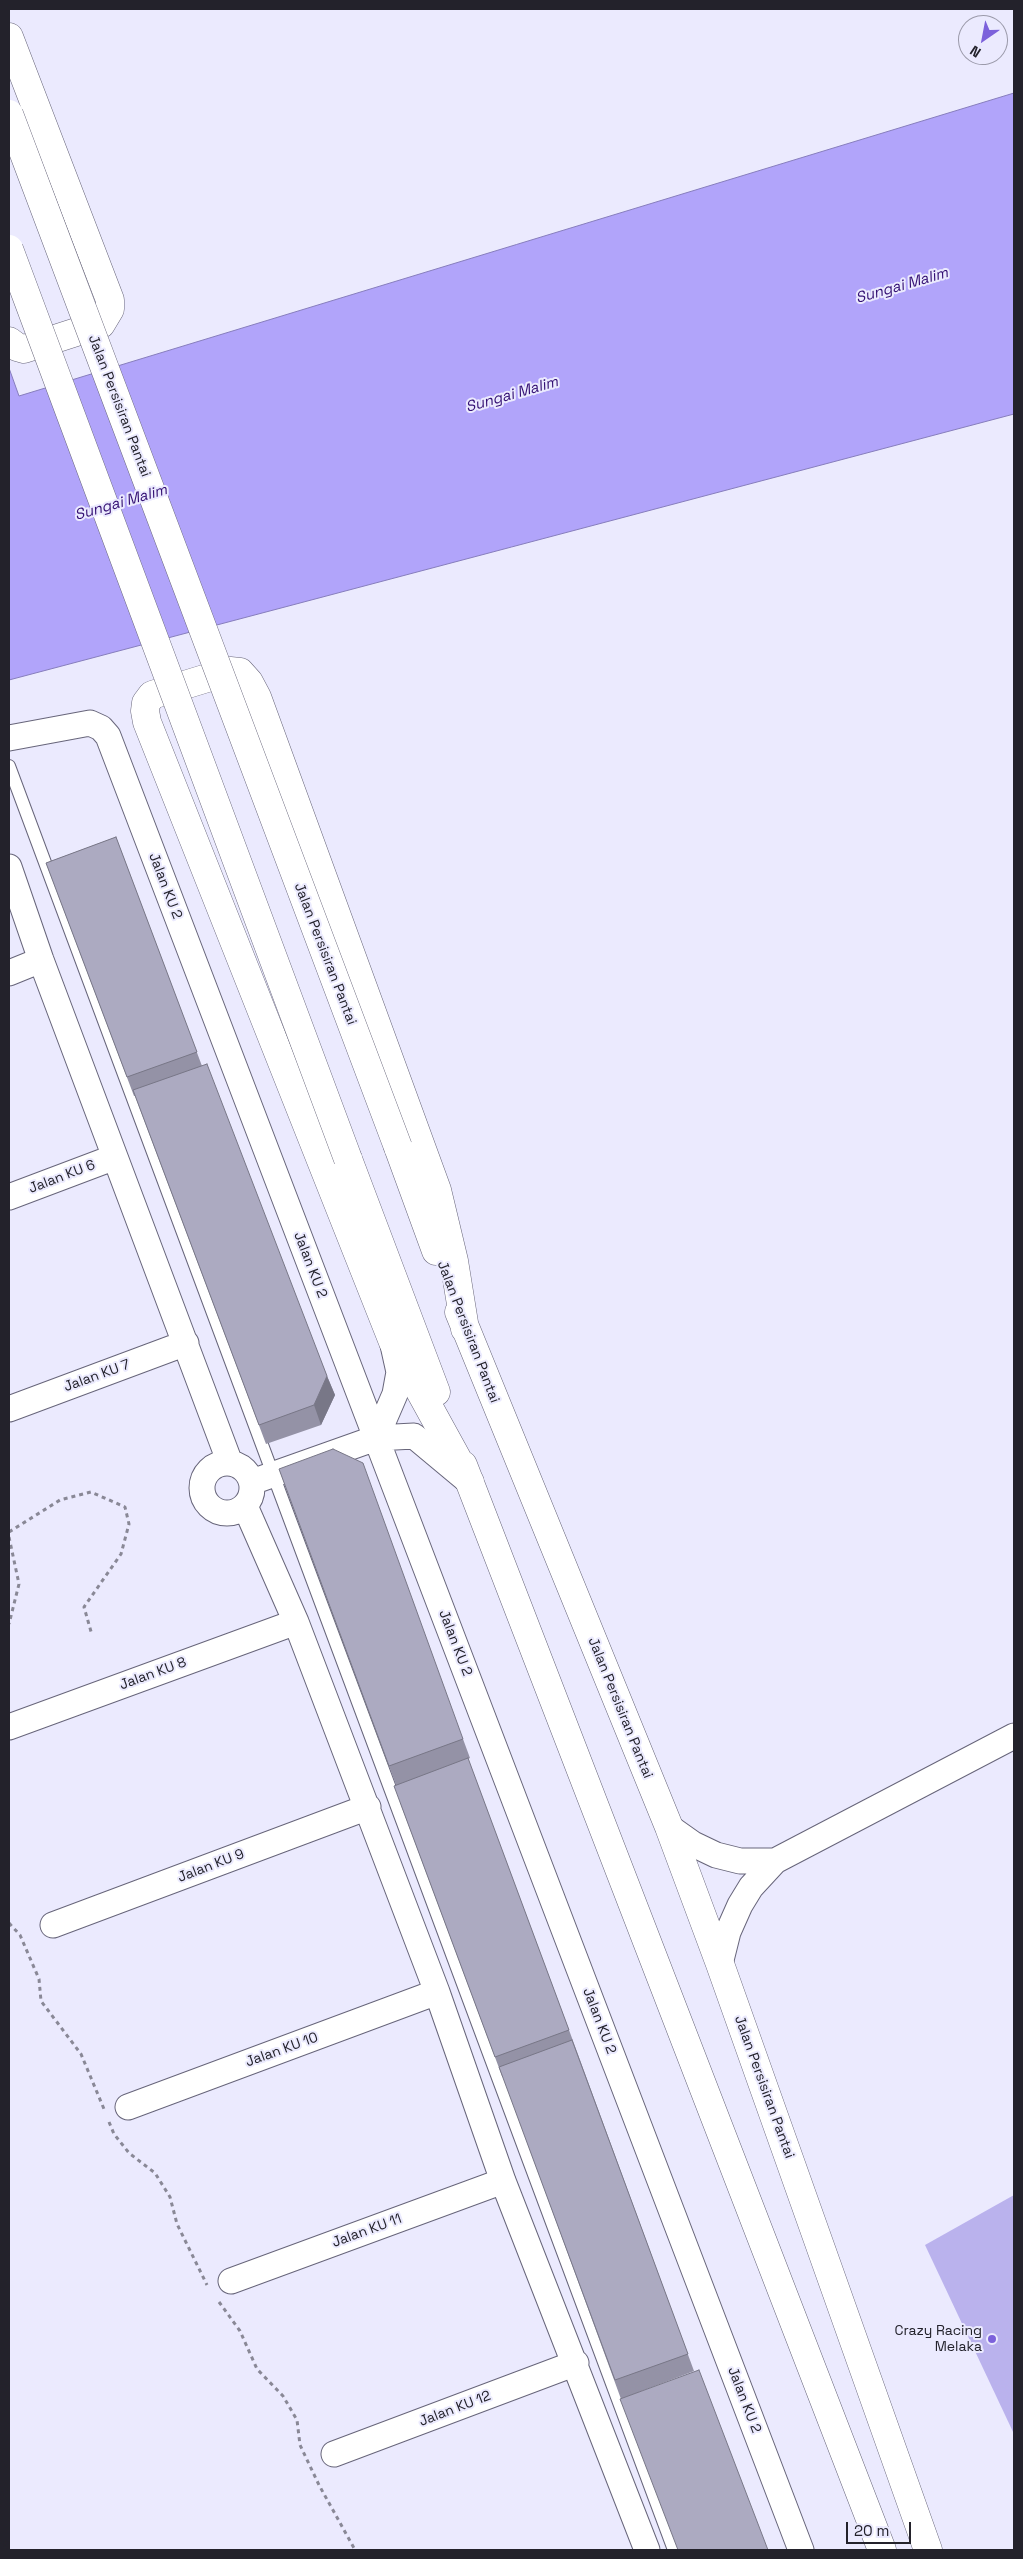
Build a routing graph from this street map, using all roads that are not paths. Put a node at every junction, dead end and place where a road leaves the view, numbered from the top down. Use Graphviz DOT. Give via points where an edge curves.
graph roads {
  1 [pos="9,36"];
  2 [pos="9,114"];
  3 [pos="9,249"];
  4 [pos="9,341"];
  5 [pos="9,738"];
  6 [pos="9,766"];
  7 [pos="9,867"];
  8 [pos="41,960"];
  9 [pos="9,973"];
  10 [pos="115,1157"];
  11 [pos="9,1197"];
  12 [pos="465,1329"];
  13 [pos="393,1342"];
  14 [pos="186,1343"];
  15 [pos="9,1408"];
  16 [pos="376,1438"];
  17 [pos="230,1463"];
  18 [pos="263,1477"];
  19 [pos="470,1482"];
  20 [pos="245,1506"];
  21 [pos="296,1622"];
  22 [pos="9,1727"];
  23 [pos="1014,1736"];
  24 [pos="368,1807"];
  25 [pos="669,1827"];
  26 [pos="775,1861"];
  27 [pos="53,1925"];
  28 [pos="720,1964"];
  29 [pos="437,1992"];
  30 [pos="128,2107"];
  31 [pos="504,2181"];
  32 [pos="218,2288"];
  33 [pos="576,2363"];
  34 [pos="334,2454"];
  35 [pos="643,2549"];
  36 [pos="674,2550"];
  37 [pos="801,2550"];
  38 [pos="882,2550"];
  39 [pos="928,2550"];
  1 -- 4 [label="main road" via="110,300 110,309 101,324 24,349"];
  2 -- 12 [label="main road, Jalan Persisiran Pantai, bridge"];
  3 -- 19 [label="main road, bridge"];
  5 -- 16 [label="street, Jalan KU 2" via="90,723 108,736"];
  6 -- 18 [label="lane"];
  7 -- 8 [label="street"];
  8 -- 9 [label="street"];
  8 -- 10 [label="street"];
  10 -- 11 [label="street, Jalan KU 6"];
  10 -- 14 [label="street"];
  12 -- 13 [label="main road" via="454,1261 437,1190 257,697 240,672 230,670 152,695 146,703 146,717"];
  12 -- 25 [label="main road, Jalan Persisiran Pantai"];
  13 -- 16 [label="street" via="399,1372 395,1394"];
  13 -- 19 [label="main road"];
  14 -- 15 [label="street, Jalan KU 7"];
  14 -- 17 [label="street"];
  16 -- 18 [label="street"];
  16 -- 19 [label="street" via="414,1436"];
  16 -- 37 [label="street, Jalan KU 2"];
  17 -- 18 [label="street"];
  17 -- 20 [label="street" via="222,1463 208,1472 202,1487 203,1495 213,1509 221,1512"];
  18 -- 20 [label="street"];
  18 -- 36 [label="lane"];
  19 -- 38 [label="main road"];
  20 -- 21 [label="street"];
  21 -- 22 [label="street, Jalan KU 8"];
  21 -- 24 [label="street"];
  23 -- 26 [label="street"];
  24 -- 27 [label="street, Jalan KU 9"];
  24 -- 29 [label="street"];
  25 -- 26 [label="street" via="716,1855 740,1861"];
  25 -- 28 [label="main road, Jalan Persisiran Pantai"];
  26 -- 28 [label="street" via="751,1887 740,1905 728,1932"];
  28 -- 39 [label="main road, Jalan Persisiran Pantai"];
  29 -- 30 [label="street, Jalan KU 10"];
  29 -- 31 [label="street"];
  31 -- 32 [label="street, Jalan KU 11"];
  31 -- 33 [label="street"];
  33 -- 34 [label="street, Jalan KU 12"];
  33 -- 35 [label="street"];
}
